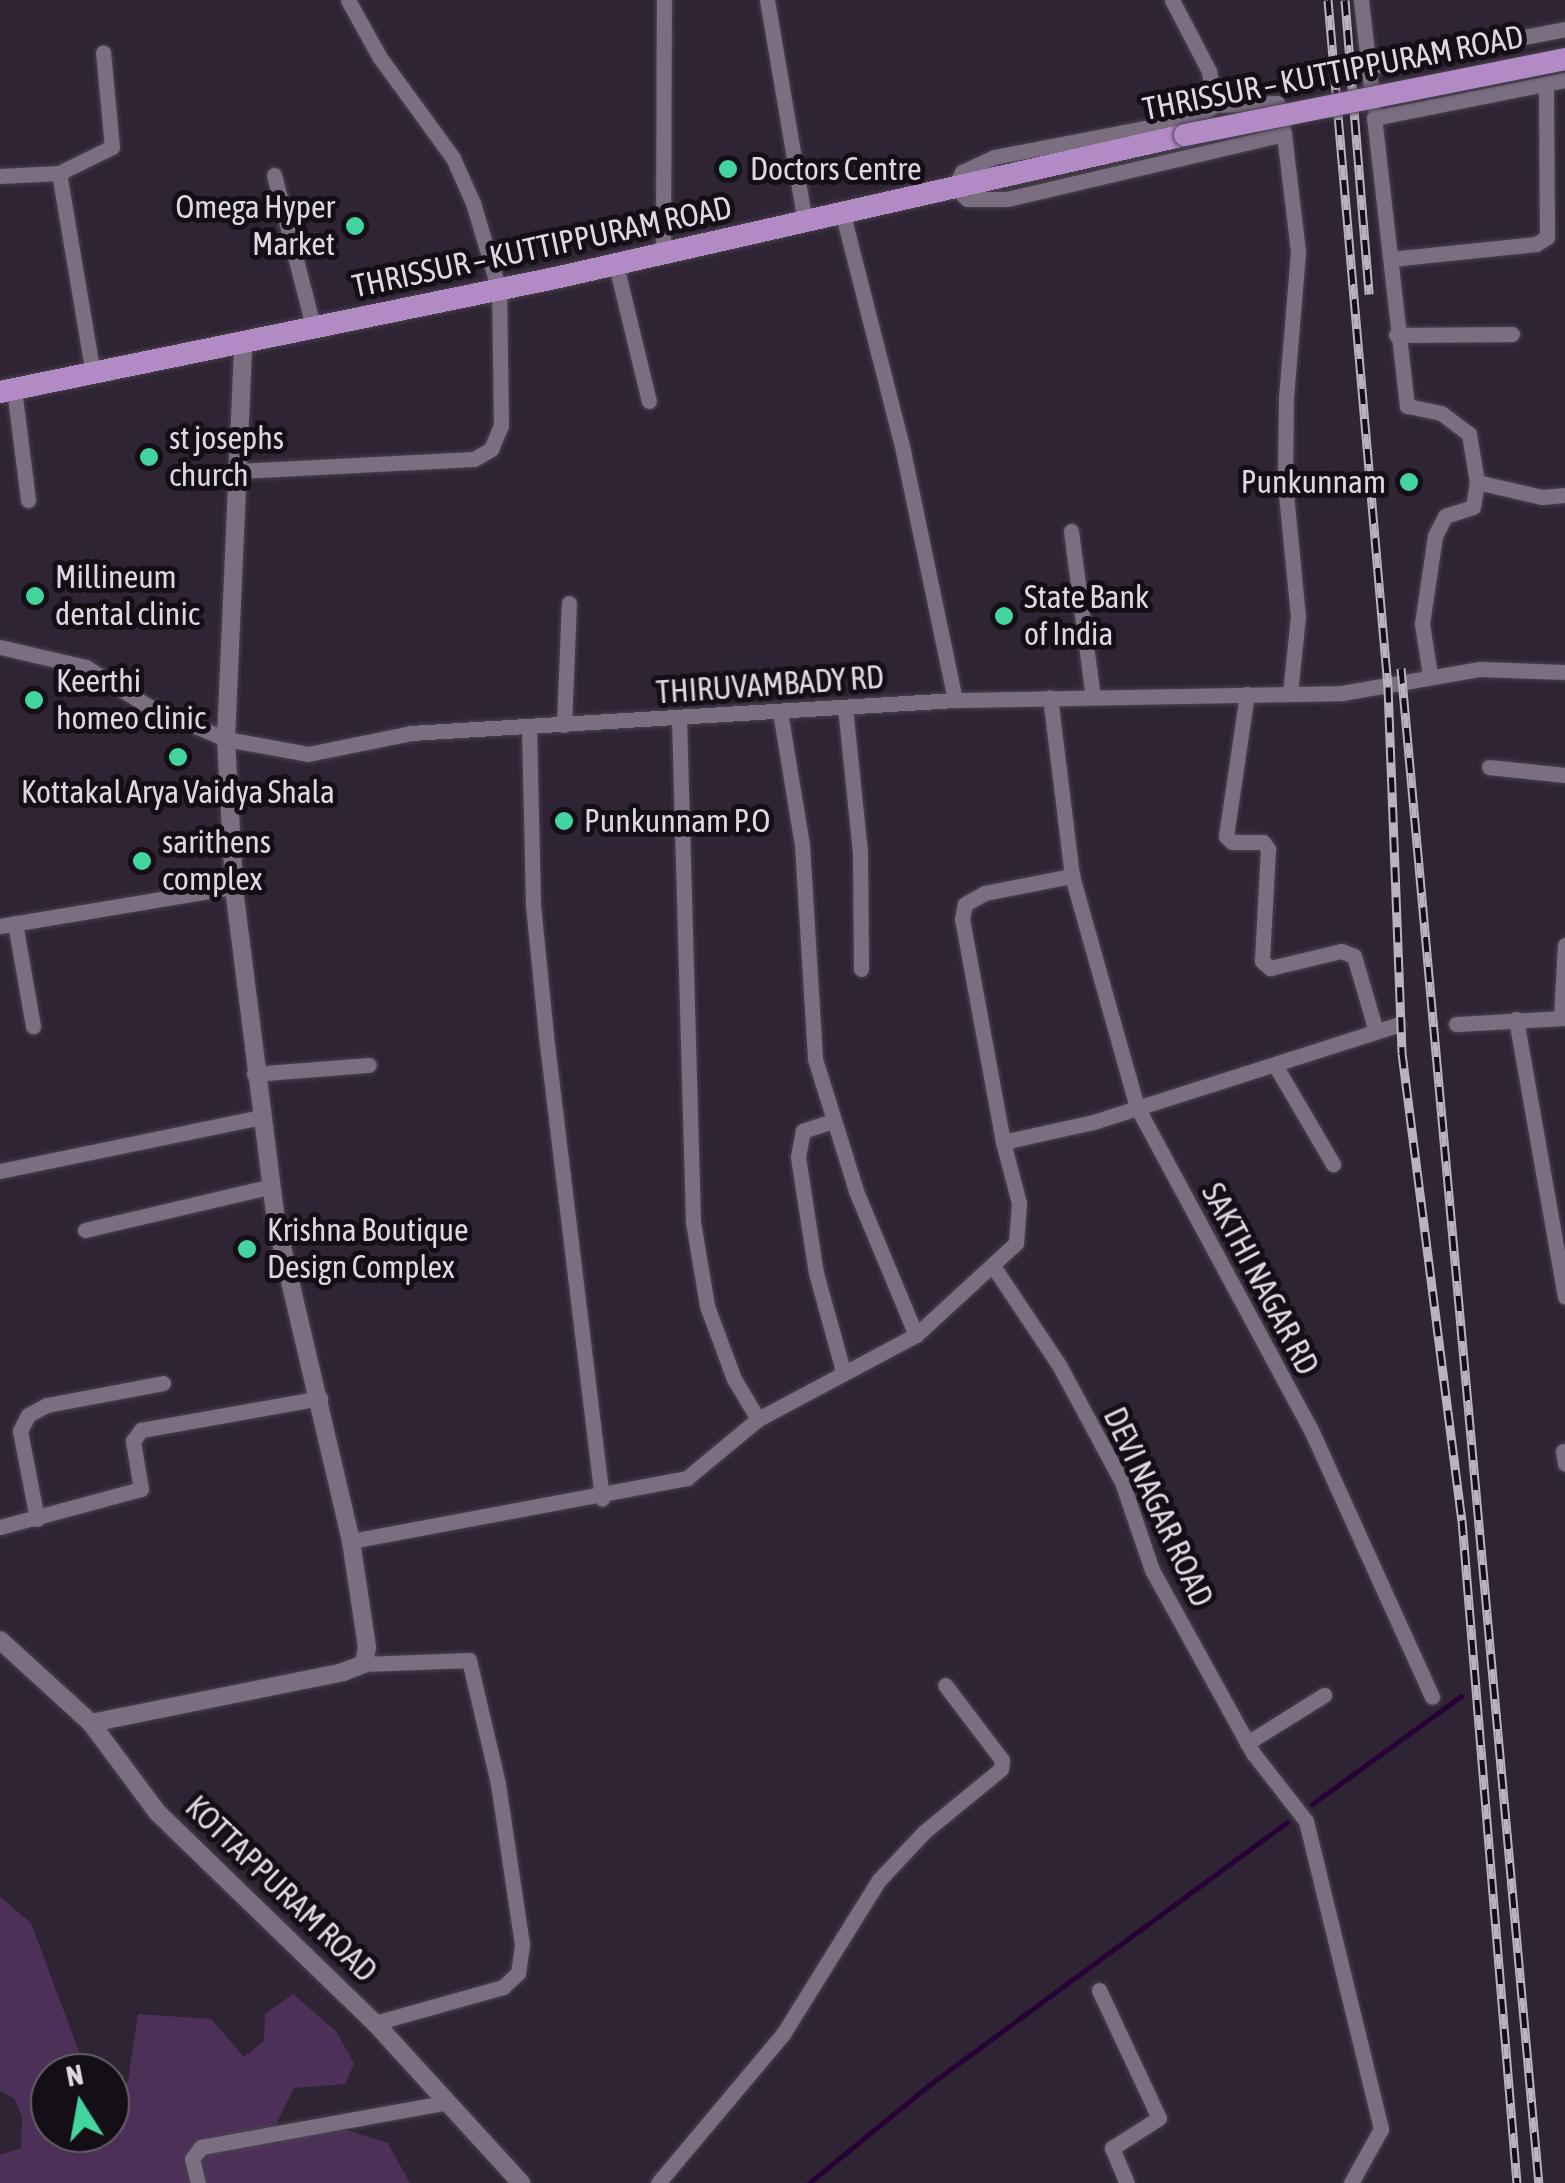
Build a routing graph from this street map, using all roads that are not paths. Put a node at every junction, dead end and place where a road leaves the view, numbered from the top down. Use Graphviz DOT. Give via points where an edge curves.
graph roads {
  1 [pos="348,0"];
  2 [pos="664,0"];
  3 [pos="767,0"];
  4 [pos="1172,0"];
  5 [pos="1361,0"];
  6 [pos="1565,28"];
  7 [pos="104,52"];
  8 [pos="1565,59"];
  9 [pos="1368,67"];
  10 [pos="1565,80"];
  11 [pos="1546,84"];
  12 [pos="1215,105"];
  13 [pos="1374,118"];
  14 [pos="1284,134"];
  15 [pos="58,173"];
  16 [pos="274,175"];
  17 [pos="0,176"];
  18 [pos="954,187"];
  19 [pos="843,215"];
  20 [pos="805,223"];
  21 [pos="662,254"];
  22 [pos="1391,258"];
  23 [pos="616,265"];
  24 [pos="499,290"];
  25 [pos="314,330"];
  26 [pos="1512,334"];
  27 [pos="1396,335"];
  28 [pos="244,344"];
  29 [pos="93,375"];
  30 [pos="7,391"];
  31 [pos="649,401"];
  32 [pos="240,471"];
  33 [pos="1477,482"];
  34 [pos="1565,495"];
  35 [pos="28,500"];
  36 [pos="1071,531"];
  37 [pos="569,603"];
  38 [pos="0,646"];
  39 [pos="1565,672"];
  40 [pos="1430,675"];
  41 [pos="1247,694"];
  42 [pos="1290,694"];
  43 [pos="1050,697"];
  44 [pos="1093,697"];
  45 [pos="955,700"];
  46 [pos="846,707"];
  47 [pos="780,712"];
  48 [pos="679,718"];
  49 [pos="564,725"];
  50 [pos="529,727"];
  51 [pos="226,739"];
  52 [pos="1488,767"];
  53 [pos="1565,776"];
  54 [pos="1072,876"];
  55 [pos="234,887"];
  56 [pos="7,924"];
  57 [pos="1565,945"];
  58 [pos="861,969"];
  59 [pos="1563,1018"];
  60 [pos="1516,1019"];
  61 [pos="1456,1024"];
  62 [pos="1397,1025"];
  63 [pos="33,1026"];
  64 [pos="1376,1031"];
  65 [pos="369,1064"];
  66 [pos="1274,1064"];
  67 [pos="254,1074"];
  68 [pos="1137,1106"];
  69 [pos="260,1117"];
  70 [pos="834,1121"];
  71 [pos="1003,1142"];
  72 [pos="1332,1164"];
  73 [pos="0,1171"];
  74 [pos="272,1186"];
  75 [pos="85,1230"];
  76 [pos="993,1266"];
  77 [pos="1565,1297"];
  78 [pos="916,1335"];
  79 [pos="843,1370"];
  80 [pos="163,1383"];
  81 [pos="320,1398"];
  82 [pos="758,1418"];
  83 [pos="602,1499"];
  84 [pos="37,1520"];
  85 [pos="0,1526"];
  86 [pos="351,1541"];
  87 [pos="0,1640"];
  88 [pos="364,1664"];
  89 [pos="945,1685"];
  90 [pos="1324,1695"];
  91 [pos="1432,1697"];
  92 [pos="92,1723"];
  93 [pos="1247,1743"];
  94 [pos="1099,1990"];
  95 [pos="375,2022"];
  96 [pos="444,2103"];
  97 [pos="198,2183"];
  98 [pos="521,2183"];
  99 [pos="658,2183"];
  100 [pos="1127,2183"];
  101 [pos="1351,2183"];
  1 -- 24 [label="street" via="464,179"];
  2 -- 21 [label="street"];
  3 -- 20 [label="street"];
  4 -- 12 [label="street" via="1209,71"];
  5 -- 9 [label="street"];
  6 -- 9 [label="street"];
  7 -- 15 [label="street" via="112,147"];
  8 -- 18 [label="main road, THRISSUR – KUTTIPPURAM ROAD, bridge"];
  9 -- 13 [label="street"];
  10 -- 11 [label="street"];
  11 -- 13 [label="street"];
  11 -- 22 [label="street" via="1547,238"];
  12 -- 14 [label="street" via="1277,102"];
  12 -- 18 [label="street" via="1192,119 994,157 962,172"];
  13 -- 22 [label="street"];
  14 -- 18 [label="street" via="1006,199 966,199"];
  14 -- 42 [label="street" via="1298,252 1286,398 1285,484 1298,616"];
  15 -- 17 [label="street"];
  15 -- 29 [label="street"];
  16 -- 25 [label="street"];
  18 -- 19 [label="main road, THRISSUR – KUTTIPPURAM ROAD"];
  19 -- 20 [label="main road, THRISSUR – KUTTIPPURAM ROAD"];
  19 -- 45 [label="street" via="903,450"];
  20 -- 21 [label="main road, THRISSUR – KUTTIPPURAM ROAD"];
  21 -- 23 [label="main road, THRISSUR – KUTTIPPURAM ROAD"];
  22 -- 27 [label="street"];
  23 -- 24 [label="main road, THRISSUR – KUTTIPPURAM ROAD"];
  23 -- 31 [label="street"];
  24 -- 25 [label="main road, THRISSUR – KUTTIPPURAM ROAD"];
  24 -- 32 [label="street" via="502,426 491,449 474,459"];
  25 -- 28 [label="main road, THRISSUR – KUTTIPPURAM ROAD"];
  26 -- 27 [label="street"];
  27 -- 33 [label="street" via="1407,406 1441,413 1468,434"];
  28 -- 29 [label="main road, THRISSUR – KUTTIPPURAM ROAD"];
  28 -- 32 [label="street"];
  29 -- 30 [label="main road, THRISSUR – KUTTIPPURAM ROAD"];
  30 -- 35 [label="street"];
  32 -- 51 [label="street"];
  33 -- 34 [label="street" via="1542,498"];
  33 -- 40 [label="street" via="1473,507 1445,516 1436,536 1422,624"];
  36 -- 44 [label="street"];
  37 -- 49 [label="street"];
  38 -- 51 [label="street, THIRUVAMBADY RD" via="86,668 148,706"];
  39 -- 40 [label="street, THIRUVAMBADY RD" via="1480,668"];
  40 -- 42 [label="street, THIRUVAMBADY RD" via="1388,688"];
  41 -- 42 [label="street, THIRUVAMBADY RD"];
  41 -- 44 [label="street, THIRUVAMBADY RD"];
  41 -- 64 [label="street" via="1226,836 1263,842 1268,849 1262,961 1270,968 1340,952 1354,956"];
  43 -- 44 [label="street, THIRUVAMBADY RD"];
  43 -- 45 [label="street, THIRUVAMBADY RD"];
  43 -- 54 [label="street, SAKTHI NAGAR RD"];
  45 -- 46 [label="street, THIRUVAMBADY RD"];
  46 -- 47 [label="street, THIRUVAMBADY RD"];
  46 -- 58 [label="street" via="860,851"];
  47 -- 48 [label="street, THIRUVAMBADY RD"];
  47 -- 70 [label="street" via="802,845 807,1002"];
  48 -- 49 [label="street, THIRUVAMBADY RD"];
  48 -- 82 [label="street" via="694,1222 708,1306 734,1378"];
  49 -- 50 [label="street, THIRUVAMBADY RD"];
  50 -- 51 [label="street, THIRUVAMBADY RD" via="411,733 308,754"];
  50 -- 83 [label="street" via="546,1036"];
  51 -- 55 [label="street"];
  52 -- 53 [label="street"];
  54 -- 68 [label="street, SAKTHI NAGAR RD"];
  54 -- 71 [label="street" via="985,893 965,904 962,919"];
  55 -- 56 [label="street"];
  55 -- 67 [label="street"];
  56 -- 63 [label="street"];
  57 -- 59 [label="street"];
  59 -- 60 [label="street"];
  60 -- 61 [label="street"];
  60 -- 77 [label="street"];
  62 -- 64 [label="street"];
  64 -- 66 [label="street"];
  65 -- 67 [label="street"];
  66 -- 68 [label="street"];
  66 -- 72 [label="street"];
  67 -- 69 [label="street"];
  68 -- 71 [label="street"];
  68 -- 91 [label="street, SAKTHI NAGAR RD" via="1311,1430"];
  69 -- 73 [label="street"];
  69 -- 74 [label="street"];
  70 -- 78 [label="street"];
  70 -- 79 [label="street" via="803,1131 798,1157 816,1273"];
  71 -- 76 [label="street" via="1020,1230"];
  74 -- 75 [label="street"];
  74 -- 81 [label="street"];
  76 -- 78 [label="street"];
  76 -- 93 [label="street, DEVI NAGAR ROAD" via="1053,1355 1122,1482 1152,1570"];
  78 -- 79 [label="street"];
  79 -- 82 [label="street"];
  80 -- 84 [label="street" via="48,1405 28,1415 20,1431"];
  81 -- 84 [label="street" via="141,1430 133,1441 141,1489"];
  81 -- 86 [label="street"];
  82 -- 83 [label="street" via="688,1478"];
  83 -- 86 [label="street"];
  84 -- 85 [label="street"];
  86 -- 88 [label="street" via="366,1624"];
  87 -- 92 [label="street, KOTTAPPURAM ROAD"];
  88 -- 92 [label="street"];
  88 -- 95 [label="street" via="469,1660 498,1784 522,1946 518,1973 502,1986"];
  89 -- 99 [label="street" via="1002,1760 1001,1770 924,1832 879,1880 783,2034"];
  90 -- 93 [label="street"];
  92 -- 95 [label="street, KOTTAPPURAM ROAD" via="157,1812"];
  93 -- 101 [label="street, DEVI NAGAR ROAD" via="1306,1821 1380,2129"];
  94 -- 100 [label="street" via="1160,2118 1112,2148"];
  95 -- 96 [label="street, KOTTAPPURAM ROAD"];
  96 -- 97 [label="street" via="201,2147 192,2160"];
  96 -- 98 [label="street, KOTTAPPURAM ROAD"];
}
